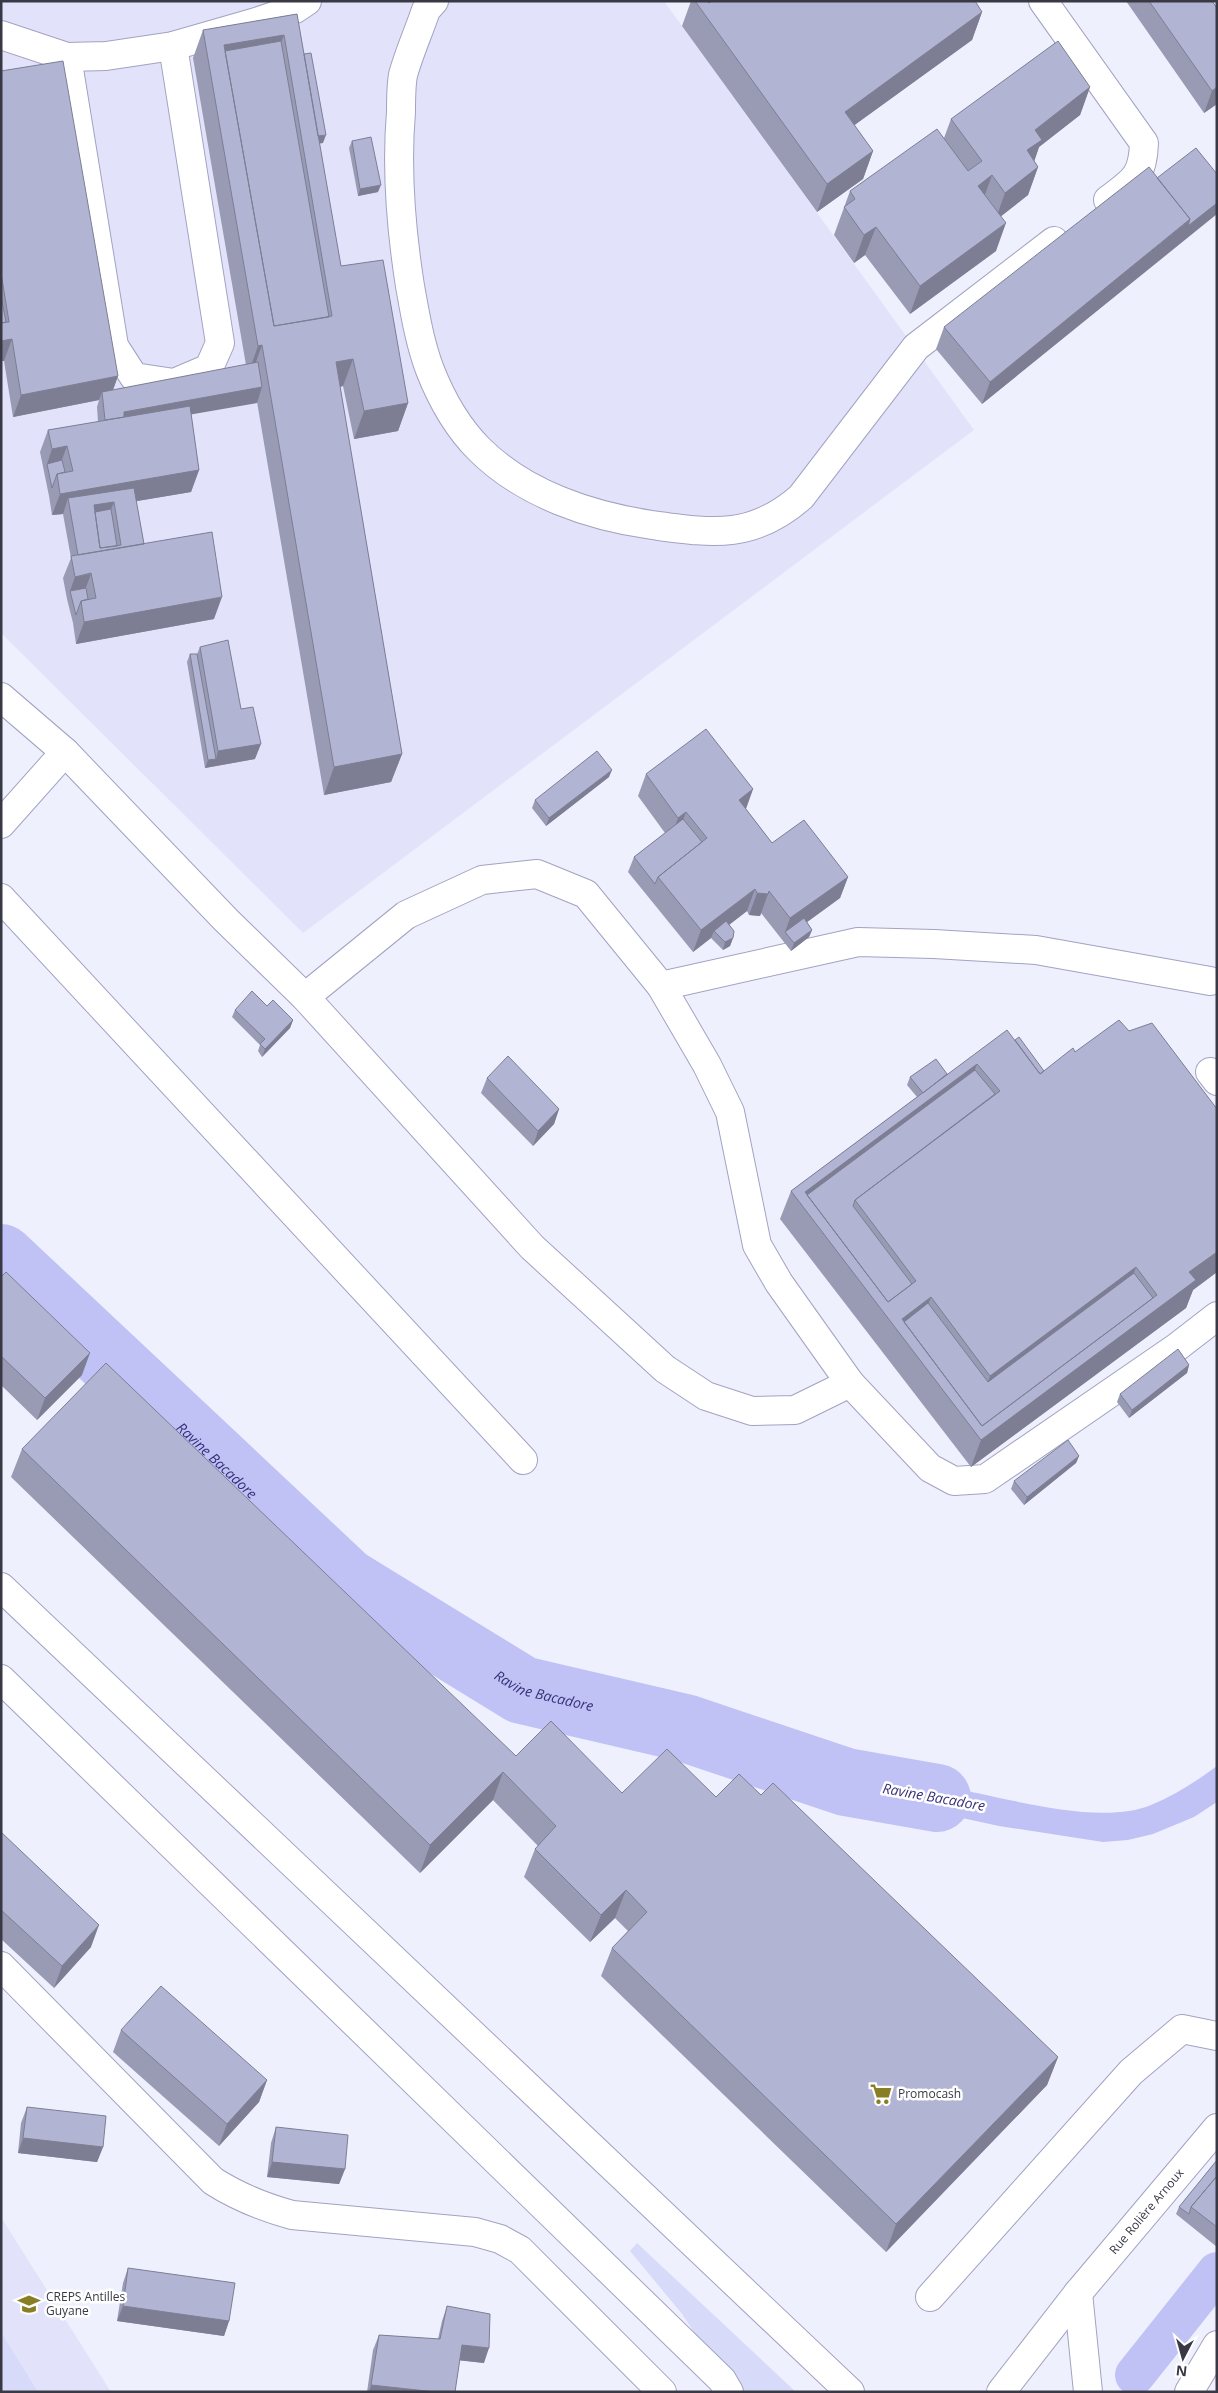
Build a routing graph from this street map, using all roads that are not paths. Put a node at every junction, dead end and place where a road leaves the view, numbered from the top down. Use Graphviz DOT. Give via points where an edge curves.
graph roads {
  1 [pos="307,1"];
  2 [pos="434,1"];
  3 [pos="1043,1"];
  4 [pos="1,35"];
  5 [pos="173,46"];
  6 [pos="66,57"];
  7 [pos="1,697"];
  8 [pos="65,752"];
  9 [pos="1,824"];
  10 [pos="1,898"];
  11 [pos="1210,981"];
  12 [pos="661,986"];
  13 [pos="305,997"];
  14 [pos="1217,1316"];
  15 [pos="850,1382"];
  16 [pos="523,1460"];
  17 [pos="1,1587"];
  18 [pos="1,1679"];
  19 [pos="1,1966"];
  20 [pos="1217,2036"];
  21 [pos="1217,2128"];
  22 [pos="1078,2293"];
  23 [pos="930,2297"];
  24 [pos="1217,2345"];
  25 [pos="662,2392"];
  26 [pos="729,2392"];
  27 [pos="850,2392"];
  28 [pos="1001,2392"];
  29 [pos="1088,2392"];
  30 [pos="1189,2392"];
  1 -- 5 [label="main road" via="295,9"];
  2 -- 3 [label="main road" via="426,10 403,76 398,152 404,249 415,315 429,369 449,411 479,448 516,478 566,504 628,521 710,532 751,526 781,514 801,497 916,347 1136,178 1144,160 1144,144"];
  4 -- 6 [label="main road"];
  5 -- 6 [label="main road" via="106,56"];
  5 -- 6 [label="main road" via="220,344 209,368 174,383 134,377 114,346"];
  7 -- 8 [label="main road"];
  8 -- 9 [label="main road"];
  8 -- 13 [label="main road" via="226,920"];
  10 -- 16 [label="main road"];
  11 -- 12 [label="main road" via="1036,950 858,942"];
  12 -- 13 [label="main road" via="586,894 537,874 482,880 406,915"];
  12 -- 15 [label="main road" via="708,1065 730,1112 756,1245 778,1283"];
  13 -- 15 [label="main road" via="532,1247 665,1369 706,1396 752,1411 795,1410"];
  14 -- 15 [label="main road" via="985,1479 954,1481 930,1468"];
  17 -- 27 [label="main road"];
  18 -- 26 [label="main road" via="722,2380"];
  19 -- 25 [label="main road" via="213,2181 235,2195 292,2215 475,2232 500,2239 520,2250"];
  20 -- 23 [label="main road" via="1182,2029 1131,2072"];
  21 -- 22 [label="main road, Rue Rolière Arnoux"];
  22 -- 28 [label="main road, Rue Rolière Arnoux"];
  22 -- 29 [label="main road"];
  24 -- 30 [label="main road"];
}
